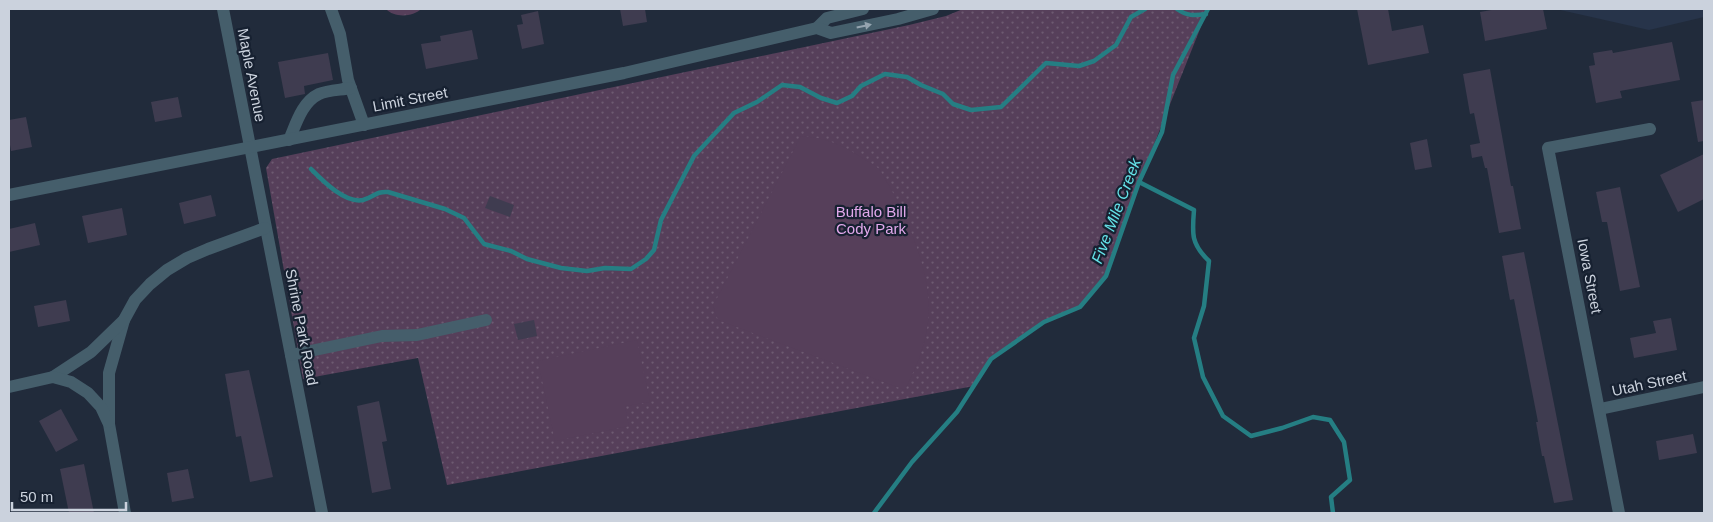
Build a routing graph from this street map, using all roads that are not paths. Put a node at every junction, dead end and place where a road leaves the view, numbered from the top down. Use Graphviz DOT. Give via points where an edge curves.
graph roads {
  1 [pos="223,9"];
  2 [pos="331,9"];
  3 [pos="863,9"];
  4 [pos="933,9"];
  5 [pos="817,28"];
  6 [pos="351,88"];
  7 [pos="364,125"];
  8 [pos="1650,129"];
  9 [pos="289,140"];
  10 [pos="249,147"];
  11 [pos="9,195"];
  12 [pos="265,228"];
  13 [pos="124,320"];
  14 [pos="486,320"];
  15 [pos="291,355"];
  16 [pos="53,377"];
  17 [pos="9,387"];
  18 [pos="1704,387"];
  19 [pos="1600,410"];
  20 [pos="109,424"];
  21 [pos="125,513"];
  22 [pos="322,513"];
  23 [pos="1619,513"];
  1 -- 10 [label="street, Maple Avenue"];
  2 -- 6 [label="street" via="340,34"];
  3 -- 5 [label="street, Limit Street" via="826,18"];
  5 -- 4 [label="street, Limit Street, one-way" via="831,33"];
  5 -- 7 [label="street, Limit Street" via="624,72"];
  6 -- 7 [label="street"];
  6 -- 9 [label="street" via="320,93 310,100"];
  7 -- 9 [label="street, Limit Street"];
  8 -- 19 [label="street, Iowa Street" via="1548,148"];
  9 -- 10 [label="street, Limit Street"];
  10 -- 11 [label="street, Limit Street"];
  10 -- 12 [label="street, Shrine Park Road"];
  12 -- 13 [label="street" via="201,252 167,270 135,300"];
  12 -- 15 [label="street, Shrine Park Road"];
  13 -- 16 [label="street" via="91,352"];
  13 -- 20 [label="street" via="109,373"];
  14 -- 15 [label="street" via="417,335 382,336"];
  15 -- 22 [label="street, Shrine Park Road"];
  16 -- 17 [label="street"];
  16 -- 20 [label="street" via="71,382 88,393 101,407"];
  18 -- 19 [label="street, Utah Street"];
  19 -- 23 [label="street, Iowa Street"];
  20 -- 21 [label="street"];
}
